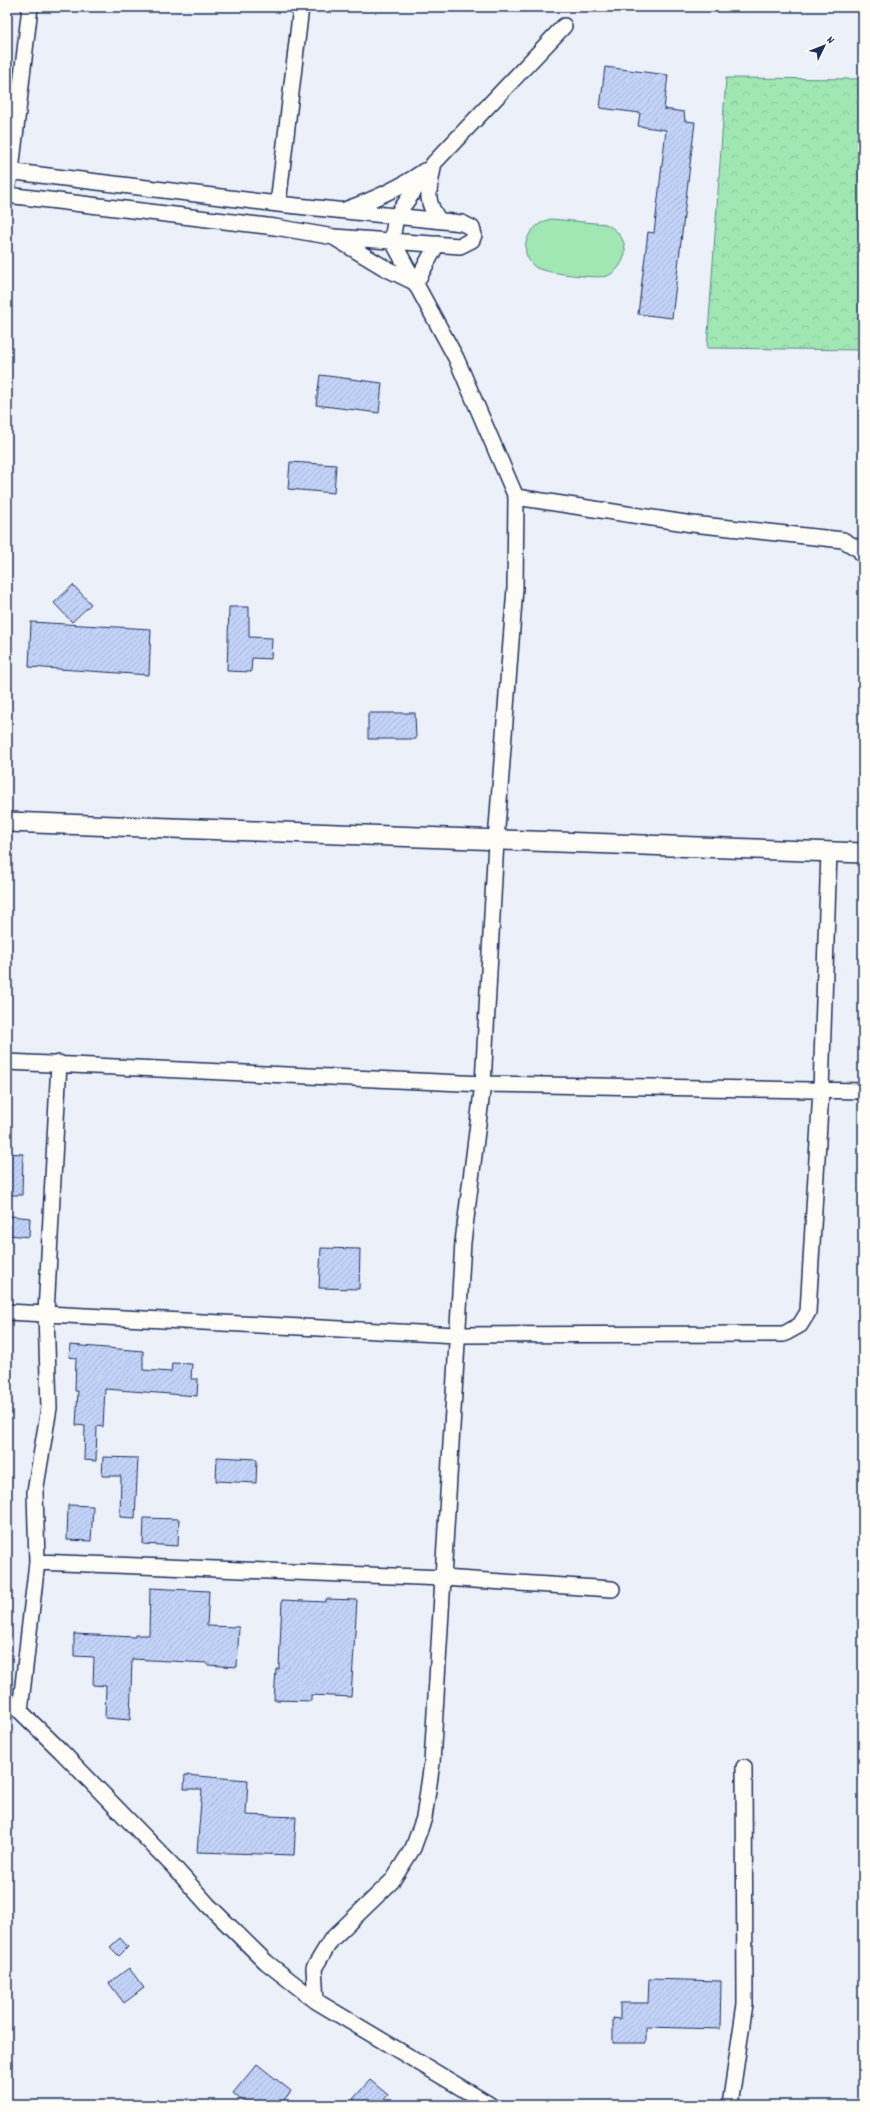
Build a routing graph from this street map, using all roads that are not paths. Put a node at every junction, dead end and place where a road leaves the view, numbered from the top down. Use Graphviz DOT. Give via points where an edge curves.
graph roads {
  1 [pos="30,7"];
  2 [pos="301,7"];
  3 [pos="564,26"];
  4 [pos="434,163"];
  5 [pos="9,171"];
  6 [pos="126,185"];
  7 [pos="7,190"];
  8 [pos="7,194"];
  9 [pos="278,204"];
  10 [pos="124,209"];
  11 [pos="344,211"];
  12 [pos="396,216"];
  13 [pos="438,220"];
  14 [pos="334,237"];
  15 [pos="392,240"];
  16 [pos="436,244"];
  17 [pos="416,283"];
  18 [pos="516,497"];
  19 [pos="863,556"];
  20 [pos="7,822"];
  21 [pos="496,841"];
  22 [pos="829,852"];
  23 [pos="863,853"];
  24 [pos="7,1062"];
  25 [pos="59,1063"];
  26 [pos="483,1084"];
  27 [pos="821,1090"];
  28 [pos="863,1091"];
  29 [pos="7,1312"];
  30 [pos="46,1313"];
  31 [pos="457,1335"];
  32 [pos="37,1562"];
  33 [pos="443,1578"];
  34 [pos="612,1589"];
  35 [pos="7,1703"];
  36 [pos="20,1711"];
  37 [pos="744,1767"];
  38 [pos="316,2001"];
  39 [pos="490,2105"];
  40 [pos="730,2105"];
  1 -- 5 [label="street"];
  2 -- 9 [label="street"];
  3 -- 4 [label="street"];
  4 -- 11 [label="street" via="394,190"];
  4 -- 12 [label="street"];
  4 -- 13 [label="street" via="428,198"];
  5 -- 6 [label="street"];
  5 -- 7 [label="street"];
  6 -- 9 [label="street"];
  6 -- 10 [label="street"];
  8 -- 10 [label="street"];
  9 -- 11 [label="street"];
  10 -- 14 [label="street" via="275,227"];
  11 -- 12 [label="street"];
  12 -- 13 [label="street"];
  12 -- 15 [label="street"];
  13 -- 16 [label="street" via="462,223 472,228 474,235 472,240 460,246"];
  14 -- 15 [label="street"];
  14 -- 17 [label="street" via="385,268"];
  15 -- 16 [label="street"];
  15 -- 17 [label="street"];
  16 -- 17 [label="street"];
  17 -- 18 [label="street" via="456,358"];
  18 -- 19 [label="street" via="692,524 843,540 860,550"];
  18 -- 21 [label="street" via="515,588"];
  20 -- 21 [label="street"];
  21 -- 22 [label="street"];
  21 -- 26 [label="street"];
  22 -- 23 [label="street"];
  22 -- 27 [label="street"];
  24 -- 25 [label="street"];
  25 -- 26 [label="street"];
  25 -- 30 [label="street"];
  26 -- 27 [label="street"];
  26 -- 31 [label="street" via="463,1242"];
  27 -- 28 [label="street"];
  27 -- 31 [label="street" via="808,1312 800,1325 784,1334"];
  29 -- 30 [label="street"];
  30 -- 31 [label="street"];
  30 -- 32 [label="street" via="49,1408 34,1492"];
  31 -- 33 [label="street"];
  32 -- 33 [label="street"];
  32 -- 36 [label="street"];
  33 -- 34 [label="street"];
  33 -- 38 [label="street" via="432,1763 424,1818 413,1848 392,1881 332,1940 314,1968"];
  35 -- 36 [label="street"];
  36 -- 38 [label="street" via="266,1962"];
  37 -- 40 [label="street" via="745,2004"];
  38 -- 39 [label="street"];
}
